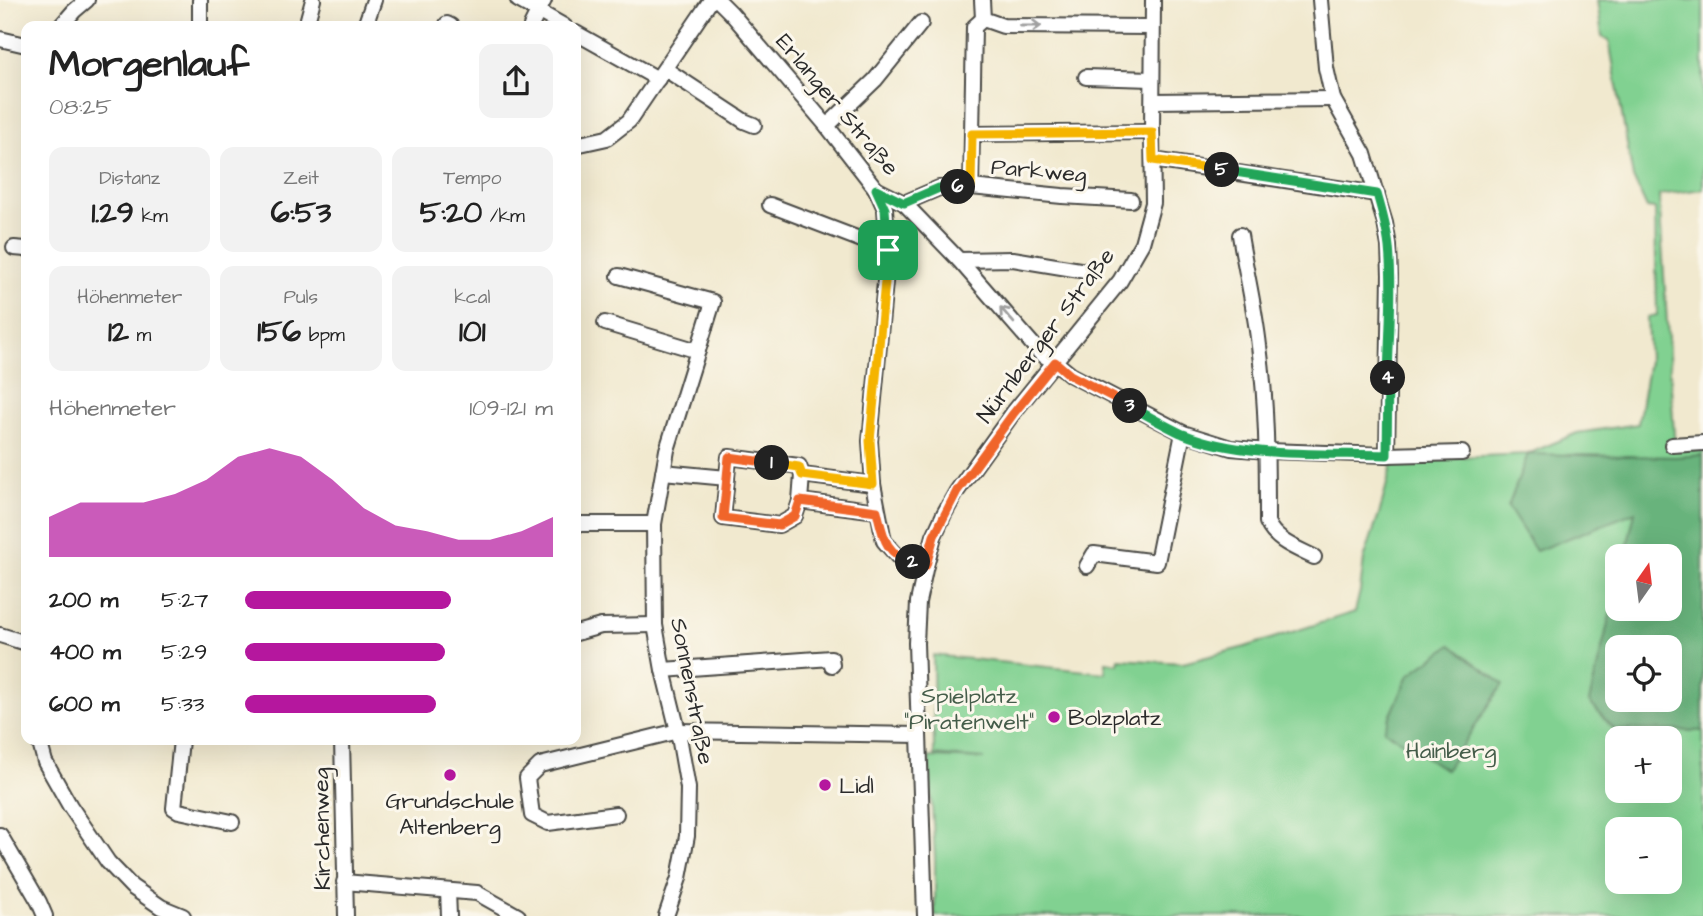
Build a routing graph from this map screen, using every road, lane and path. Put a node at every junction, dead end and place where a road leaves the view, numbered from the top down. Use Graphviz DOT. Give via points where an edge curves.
graph roads {
  1 [pos="87,0"];
  2 [pos="200,0"];
  3 [pos="313,0"];
  4 [pos="374,0"];
  5 [pos="518,0"];
  6 [pos="711,0"];
  7 [pos="718,0"];
  8 [pos="982,0"];
  9 [pos="1153,0"];
  10 [pos="1320,0"];
  11 [pos="541,6"];
  12 [pos="983,19"];
  13 [pos="65,21"];
  14 [pos="203,21"];
  15 [pos="307,21"];
  16 [pos="367,21"];
  17 [pos="559,21"];
  18 [pos="921,23"];
  19 [pos="1152,27"];
  20 [pos="581,35"];
  21 [pos="0,39"];
  22 [pos="21,44"];
  23 [pos="662,74"];
  24 [pos="1086,77"];
  25 [pos="1152,79"];
  26 [pos="1333,99"];
  27 [pos="1153,101"];
  28 [pos="754,125"];
  29 [pos="827,126"];
  30 [pos="1152,132"];
  31 [pos="972,134"];
  32 [pos="581,144"];
  33 [pos="1153,160"];
  34 [pos="971,187"];
  35 [pos="876,189"];
  36 [pos="1377,194"];
  37 [pos="1131,200"];
  38 [pos="904,203"];
  39 [pos="769,205"];
  40 [pos="1240,235"];
  41 [pos="888,250"];
  42 [pos="959,260"];
  43 [pos="1092,272"];
  44 [pos="619,275"];
  45 [pos="605,323"];
  46 [pos="698,351"];
  47 [pos="1055,362"];
  48 [pos="1183,433"];
  49 [pos="1703,443"];
  50 [pos="1672,445"];
  51 [pos="1267,451"];
  52 [pos="1462,453"];
  53 [pos="1387,455"];
  54 [pos="663,472"];
  55 [pos="802,475"];
  56 [pos="727,478"];
  57 [pos="873,484"];
  58 [pos="800,501"];
  59 [pos="877,511"];
  60 [pos="581,524"];
  61 [pos="654,524"];
  62 [pos="1314,558"];
  63 [pos="926,565"];
  64 [pos="1087,566"];
  65 [pos="655,625"];
  66 [pos="581,632"];
  67 [pos="0,635"];
  68 [pos="21,641"];
  69 [pos="832,665"];
  70 [pos="663,670"];
  71 [pos="678,732"];
  72 [pos="919,735"];
  73 [pos="40,745"];
  74 [pos="180,745"];
  75 [pos="342,745"];
  76 [pos="616,814"];
  77 [pos="232,822"];
  78 [pos="0,835"];
  79 [pos="344,882"];
  80 [pos="448,891"];
  81 [pos="45,916"];
  82 [pos="183,916"];
  83 [pos="346,916"];
  84 [pos="449,916"];
  85 [pos="518,916"];
  86 [pos="666,916"];
  87 [pos="925,916"];
  1 -- 13 [label="street"];
  2 -- 14 [label="street"];
  3 -- 15 [label="street"];
  4 -- 16 [label="street"];
  5 -- 11 [label="street"];
  6 -- 23 [label="street"];
  7 -- 29 [label="street, Erlanger Straße"];
  8 -- 12 [label="street"];
  9 -- 19 [label="street, Nürnberger Straße"];
  10 -- 26 [label="street"];
  11 -- 17 [label="street"];
  12 -- 19 [label="street, one-way" via="1003,26"];
  12 -- 31 [label="street" via="974,27"];
  18 -- 29 [label="street" via="875,80"];
  19 -- 25 [label="street, Nürnberger Straße"];
  20 -- 23 [label="street"];
  21 -- 22 [label="street"];
  23 -- 28 [label="street"];
  23 -- 32 [label="street" via="629,121 607,138"];
  24 -- 25 [label="street"];
  25 -- 27 [label="street, Nürnberger Straße"];
  26 -- 27 [label="street"];
  26 -- 36 [label="street" via="1364,154"];
  27 -- 30 [label="street, Nürnberger Straße"];
  29 -- 35 [label="street, Erlanger Straße"];
  30 -- 31 [label="street"];
  30 -- 33 [label="street, Nürnberger Straße"];
  31 -- 34 [label="street"];
  33 -- 36 [label="street"];
  33 -- 47 [label="street, Nürnberger Straße" via="1153,203 1142,243 1120,281"];
  34 -- 37 [label="street, Parkweg"];
  34 -- 38 [label="street, Parkweg" via="939,188"];
  35 -- 38 [label="street, Erlanger Straße"];
  35 -- 41 [label="street" via="885,209"];
  36 -- 53 [label="street" via="1390,263"];
  38 -- 42 [label="street, Erlanger Straße"];
  39 -- 41 [label="street"];
  40 -- 51 [label="street" via="1259,344"];
  41 -- 57 [label="street" via="870,441"];
  42 -- 43 [label="street" via="1013,259"];
  47 -- 42 [label="street, Erlanger Straße, one-way" via="1041,354"];
  44 -- 46 [label="street, Sonnenstraße" via="713,302"];
  45 -- 46 [label="street"];
  46 -- 54 [label="street, Sonnenstraße"];
  47 -- 48 [label="street, Erlanger Straße" via="1070,375"];
  47 -- 63 [label="street, Nürnberger Straße" via="957,491 934,536"];
  48 -- 51 [label="street, Erlanger Straße" via="1231,448"];
  48 -- 64 [label="street" via="1157,562 1094,554"];
  49 -- 50 [label="street"];
  51 -- 53 [label="street, Erlanger Straße"];
  51 -- 62 [label="street" via="1267,522 1271,532"];
  52 -- 53 [label="street, Erlanger Straße"];
  54 -- 56 [label="street"];
  54 -- 61 [label="street, Sonnenstraße"];
  55 -- 56 [label="street" via="799,467 729,457"];
  55 -- 57 [label="street"];
  55 -- 58 [label="street"];
  56 -- 58 [label="street" via="723,518 779,525 795,516"];
  57 -- 59 [label="street"];
  58 -- 59 [label="street"];
  59 -- 63 [label="street" via="884,541 901,559"];
  60 -- 61 [label="street"];
  61 -- 65 [label="street, Sonnenstraße"];
  63 -- 72 [label="street, Nürnberger Straße" via="916,643"];
  65 -- 66 [label="street" via="601,626"];
  65 -- 70 [label="street, Sonnenstraße"];
  67 -- 68 [label="street"];
  69 -- 70 [label="street" via="831,658"];
  70 -- 71 [label="street, Sonnenstraße"];
  71 -- 72 [label="street"];
  71 -- 76 [label="street" via="540,765 527,778 532,815 548,823"];
  71 -- 86 [label="street, Sonnenstraße" via="688,788 687,836"];
  72 -- 87 [label="street, Nürnberger Straße"];
  73 -- 82 [label="street" via="64,795 108,862 132,887"];
  74 -- 77 [label="street" via="174,808"];
  75 -- 79 [label="street, Kirchenweg"];
  78 -- 81 [label="street"];
  79 -- 80 [label="street"];
  79 -- 83 [label="street, Kirchenweg"];
  80 -- 84 [label="street"];
  80 -- 85 [label="street" via="477,893"];
}
